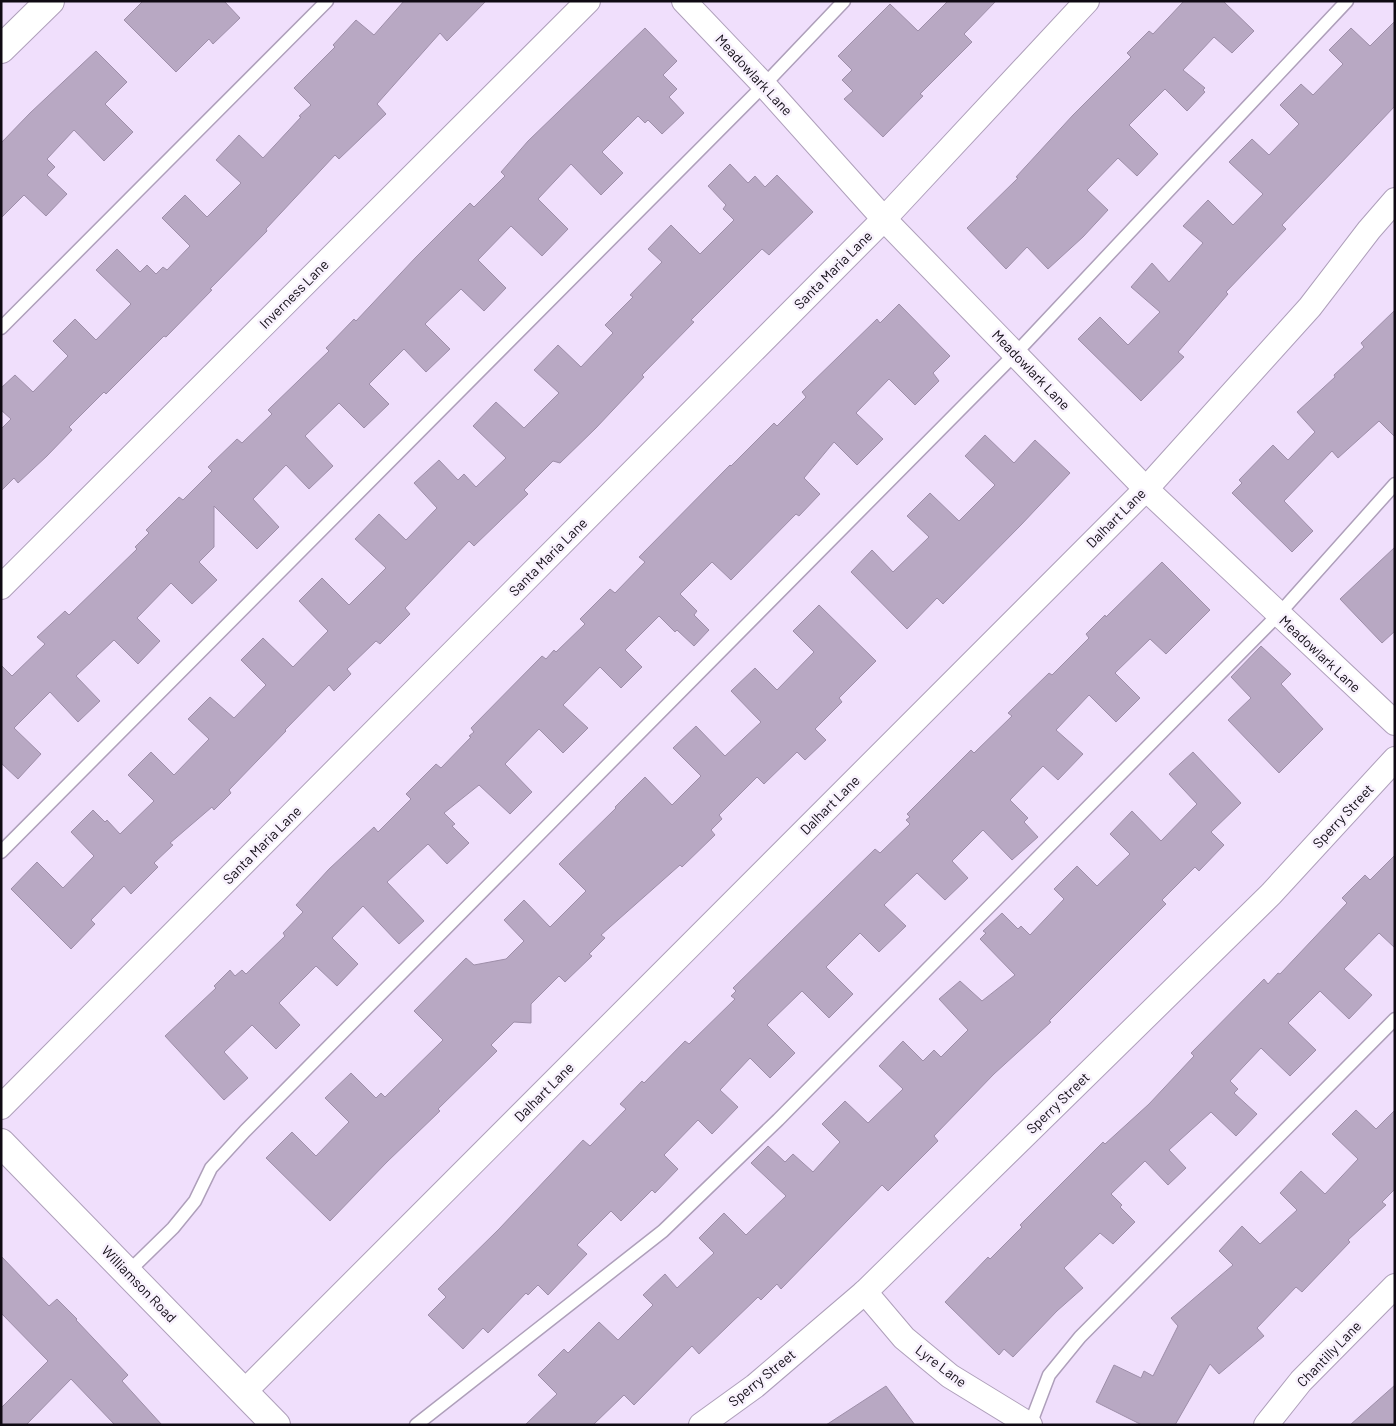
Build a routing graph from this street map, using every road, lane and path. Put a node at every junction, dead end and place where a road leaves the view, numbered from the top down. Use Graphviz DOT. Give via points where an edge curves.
graph roads {
  1 [pos="327,1"];
  2 [pos="588,1"];
  3 [pos="684,1"];
  4 [pos="844,1"];
  5 [pos="1087,1"];
  6 [pos="1347,1"];
  7 [pos="33,7"];
  8 [pos="1,50"];
  9 [pos="764,85"];
  10 [pos="1395,200"];
  11 [pos="884,220"];
  12 [pos="1,328"];
  13 [pos="1015,354"];
  14 [pos="1395,484"];
  15 [pos="1146,489"];
  16 [pos="1,587"];
  17 [pos="1278,615"];
  18 [pos="1395,723"];
  19 [pos="1395,760"];
  20 [pos="1,852"];
  21 [pos="1395,1020"];
  22 [pos="1,1107"];
  23 [pos="1,1143"];
  24 [pos="128,1272"];
  25 [pos="1395,1286"];
  26 [pos="865,1292"];
  27 [pos="245,1392"];
  28 [pos="276,1425"];
  29 [pos="416,1425"];
  30 [pos="701,1425"];
  31 [pos="1030,1425"];
  32 [pos="1266,1425"];
  1 -- 12 [label="lane"];
  2 -- 16 [label="street, Inverness Lane"];
  3 -- 9 [label="street, Meadowlark Lane"];
  4 -- 9 [label="lane"];
  5 -- 11 [label="street, Santa Maria Lane"];
  6 -- 13 [label="lane"];
  7 -- 8 [label="street"];
  9 -- 11 [label="street, Meadowlark Lane"];
  9 -- 20 [label="lane"];
  10 -- 15 [label="street, Dalhart Lane" via="1368,230 1310,308"];
  11 -- 13 [label="street, Meadowlark Lane"];
  11 -- 22 [label="street, Santa Maria Lane"];
  13 -- 15 [label="street, Meadowlark Lane"];
  13 -- 24 [label="lane" via="245,1131 212,1168 194,1201 173,1228"];
  14 -- 17 [label="lane"];
  15 -- 17 [label="street, Meadowlark Lane"];
  15 -- 27 [label="street, Dalhart Lane"];
  17 -- 18 [label="street, Meadowlark Lane"];
  17 -- 29 [label="lane" via="778,1120 663,1231"];
  19 -- 26 [label="street, Sperry Street" via="1271,894"];
  21 -- 31 [label="lane" via="1080,1337 1050,1375"];
  23 -- 24 [label="street, Williamson Road"];
  24 -- 27 [label="street, Williamson Road"];
  25 -- 32 [label="street, Chantilly Lane" via="1302,1381"];
  26 -- 30 [label="street, Sperry Street" via="755,1386"];
  26 -- 31 [label="street, Lyre Lane" via="904,1338 950,1376"];
  27 -- 28 [label="street, Williamson Road"];
}
